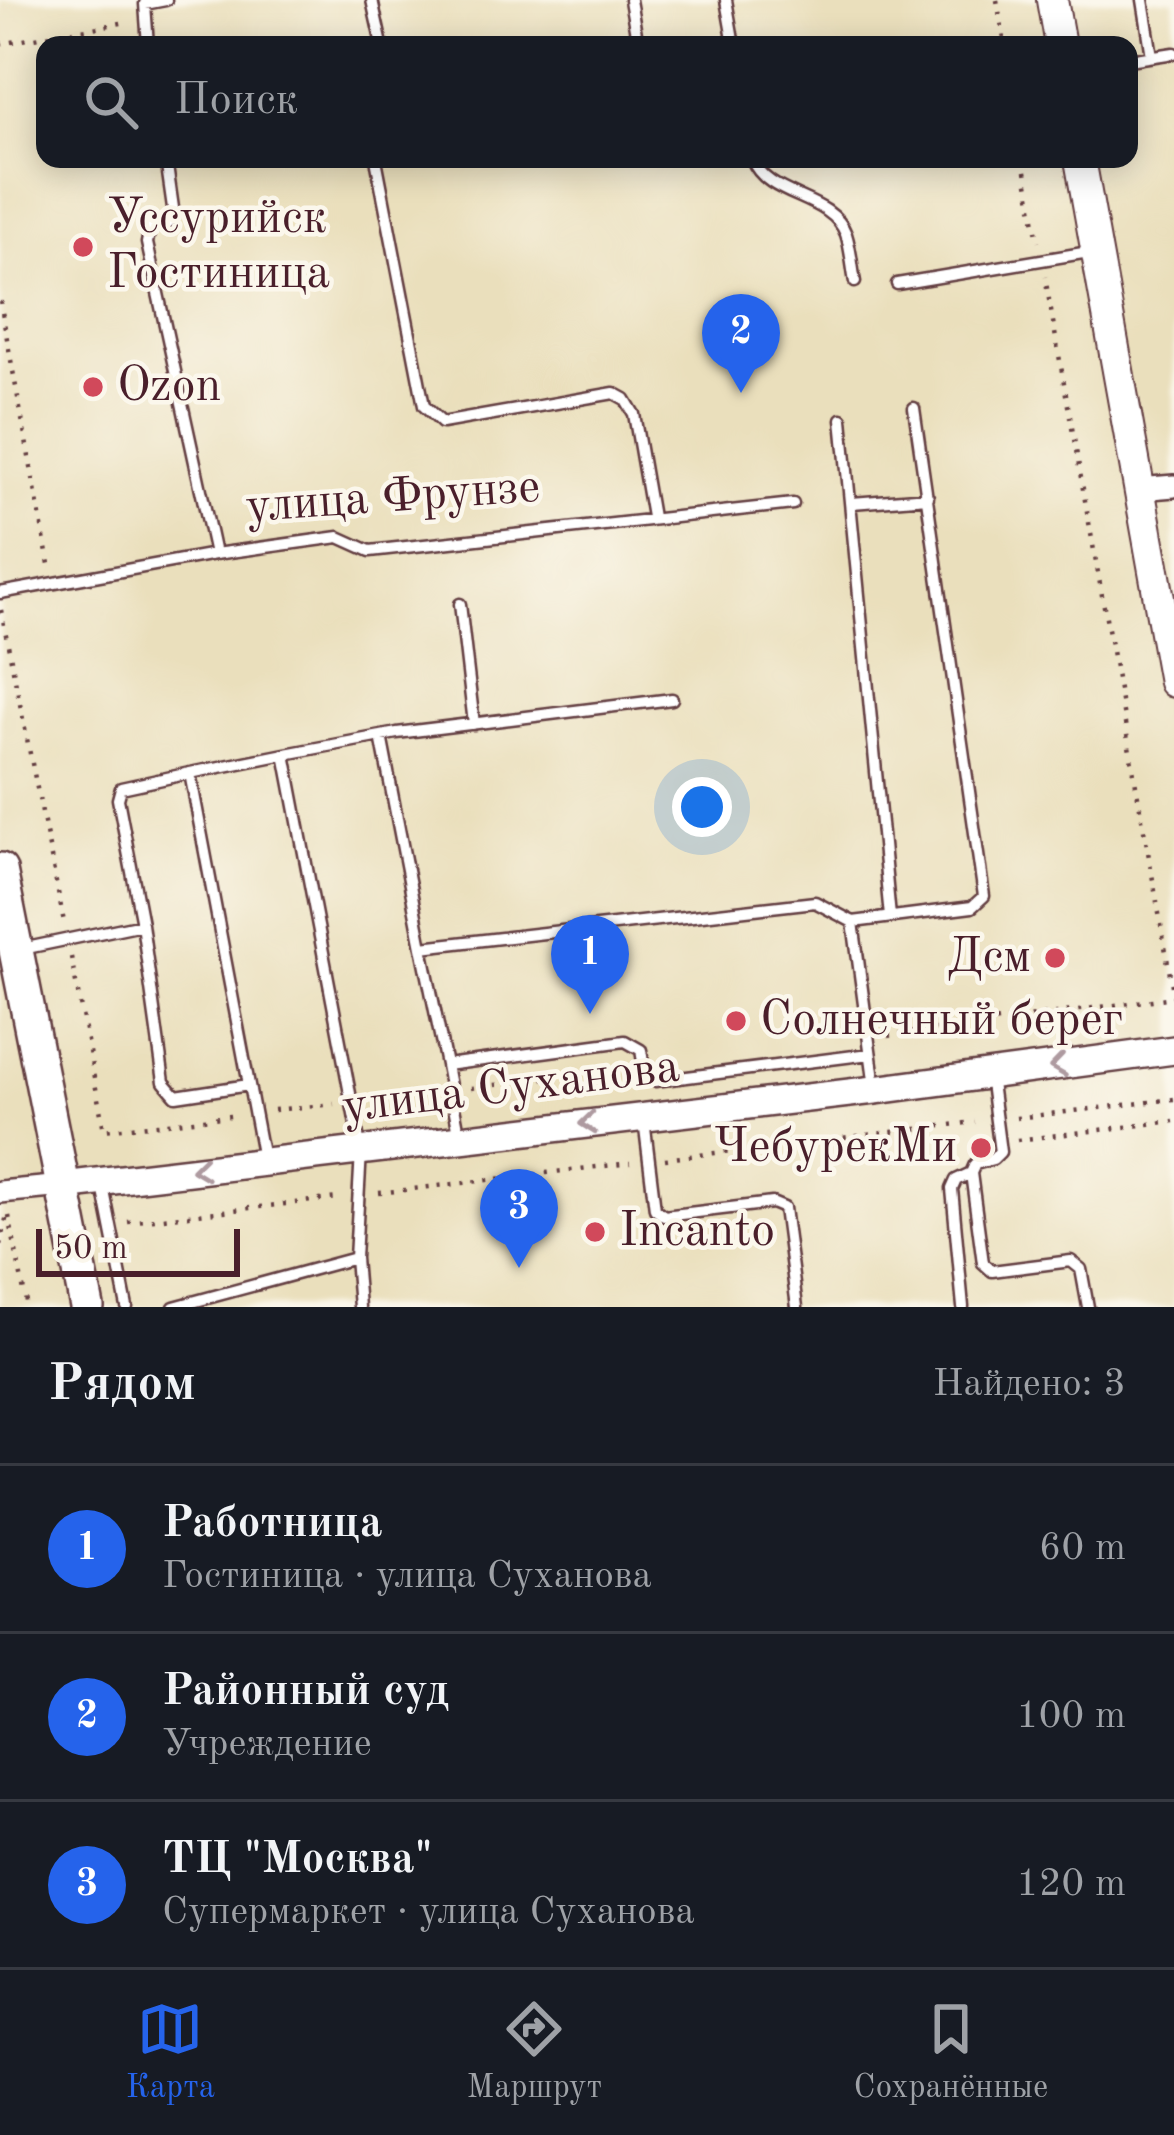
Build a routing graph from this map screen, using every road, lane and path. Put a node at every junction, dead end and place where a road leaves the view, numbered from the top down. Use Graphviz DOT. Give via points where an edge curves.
graph roads {
  1 [pos="166,0"];
  2 [pos="372,0"];
  3 [pos="631,0"];
  4 [pos="726,0"];
  5 [pos="997,0"];
  6 [pos="1052,0"];
  7 [pos="1143,0"];
  8 [pos="144,18"];
  9 [pos="44,36"];
  10 [pos="147,36"];
  11 [pos="380,36"];
  12 [pos="637,36"];
  13 [pos="732,36"];
  14 [pos="1003,36"];
  15 [pos="1058,36"];
  16 [pos="36,38"];
  17 [pos="0,44"];
  18 [pos="1174,52"];
  19 [pos="1152,56"];
  20 [pos="1138,58"];
  21 [pos="167,168"];
  22 [pos="378,168"];
  23 [pos="756,168"];
  24 [pos="1026,168"];
  25 [pos="1082,168"];
  26 [pos="1097,250"];
  27 [pos="1042,260"];
  28 [pos="855,282"];
  29 [pos="897,284"];
  30 [pos="0,301"];
  31 [pos="914,407"];
  32 [pos="842,419"];
  33 [pos="1174,486"];
  34 [pos="1139,489"];
  35 [pos="928,497"];
  36 [pos="852,503"];
  37 [pos="794,504"];
  38 [pos="652,517"];
  39 [pos="215,554"];
  40 [pos="50,569"];
  41 [pos="0,593"];
  42 [pos="460,604"];
  43 [pos="0,606"];
  44 [pos="1174,682"];
  45 [pos="672,699"];
  46 [pos="474,724"];
  47 [pos="381,736"];
  48 [pos="285,754"];
  49 [pos="190,773"];
  50 [pos="0,870"];
  51 [pos="890,916"];
  52 [pos="853,922"];
  53 [pos="142,924"];
  54 [pos="68,940"];
  55 [pos="422,946"];
  56 [pos="16,951"];
  57 [pos="1174,998"];
  58 [pos="1174,1050"];
  59 [pos="870,1054"];
  60 [pos="446,1066"];
  61 [pos="990,1075"];
  62 [pos="249,1085"];
  63 [pos="875,1090"];
  64 [pos="644,1117"];
  65 [pos="1174,1121"];
  66 [pos="104,1130"];
  67 [pos="460,1138"];
  68 [pos="999,1142"];
  69 [pos="361,1151"];
  70 [pos="263,1162"];
  71 [pos="971,1173"];
  72 [pos="102,1181"];
  73 [pos="63,1186"];
  74 [pos="0,1192"];
  75 [pos="0,1245"];
  76 [pos="355,1258"];
  77 [pos="27,1307"];
  78 [pos="87,1307"];
  79 [pos="127,1307"];
  80 [pos="174,1307"];
  81 [pos="359,1307"];
  82 [pos="796,1307"];
  83 [pos="963,1307"];
  84 [pos="1088,1307"];
  1 -- 8 [label="lane" via="145,4"];
  2 -- 11 [label="lane"];
  3 -- 12 [label="lane"];
  4 -- 13 [label="lane"];
  5 -- 14 [label="path"];
  6 -- 15 [label="main road"];
  7 -- 19 [label="lane"];
  8 -- 9 [label="path"];
  8 -- 10 [label="lane"];
  16 -- 17 [label="path"];
  18 -- 19 [label="lane"];
  19 -- 20 [label="lane"];
  21 -- 39 [label="lane" via="174,215 150,228 147,243"];
  22 -- 38 [label="lane" via="424,406 442,423 614,393 634,414"];
  23 -- 28 [label="lane" via="835,217"];
  24 -- 27 [label="path"];
  25 -- 26 [label="main road"];
  26 -- 27 [label="lane"];
  26 -- 34 [label="main road"];
  27 -- 29 [label="lane"];
  27 -- 57 [label="path"];
  30 -- 40 [label="path"];
  31 -- 35 [label="lane"];
  32 -- 36 [label="lane"];
  33 -- 34 [label="street"];
  34 -- 44 [label="main road"];
  35 -- 36 [label="lane"];
  35 -- 51 [label="lane" via="984,896 972,907"];
  36 -- 51 [label="lane"];
  37 -- 38 [label="lane, улица Фрунзе"];
  38 -- 39 [label="lane, улица Фрунзе" via="387,549 339,537"];
  39 -- 41 [label="lane, улица Фрунзе"];
  42 -- 46 [label="lane"];
  43 -- 54 [label="path"];
  45 -- 46 [label="lane"];
  46 -- 47 [label="lane"];
  47 -- 48 [label="lane"];
  47 -- 55 [label="lane"];
  48 -- 49 [label="lane"];
  48 -- 69 [label="lane"];
  49 -- 53 [label="lane" via="121,788"];
  49 -- 62 [label="lane"];
  50 -- 56 [label="main road"];
  51 -- 52 [label="lane"];
  52 -- 55 [label="lane" via="815,902"];
  52 -- 59 [label="lane"];
  53 -- 54 [label="lane"];
  53 -- 62 [label="lane" via="164,1082 176,1096"];
  54 -- 56 [label="lane"];
  54 -- 66 [label="path"];
  55 -- 60 [label="lane"];
  56 -- 73 [label="main road"];
  58 -- 61 [label="street, улица Суханова, one-way"];
  59 -- 60 [label="lane" via="655,1082 641,1050 626,1041"];
  59 -- 63 [label="lane"];
  60 -- 67 [label="lane"];
  61 -- 63 [label="street, улица Суханова"];
  61 -- 68 [label="lane"];
  62 -- 70 [label="lane"];
  63 -- 64 [label="street, улица Суханова"];
  64 -- 67 [label="street, улица Суханова, one-way"];
  64 -- 82 [label="lane" via="655,1208 664,1216 784,1208"];
  65 -- 68 [label="path"];
  67 -- 69 [label="street, улица Суханова"];
  68 -- 71 [label="lane" via="993,1160"];
  69 -- 70 [label="street, улица Суханова"];
  69 -- 76 [label="lane"];
  70 -- 72 [label="street, улица Суханова, one-way"];
  71 -- 83 [label="lane" via="952,1190"];
  71 -- 84 [label="lane" via="983,1263 992,1271 1071,1261 1081,1269"];
  72 -- 73 [label="street, улица Суханова"];
  72 -- 79 [label="lane"];
  73 -- 74 [label="street, улица Суханова"];
  73 -- 78 [label="main road"];
  75 -- 77 [label="path" via="8,1210"];
  76 -- 80 [label="lane"];
  76 -- 81 [label="lane"];
}
